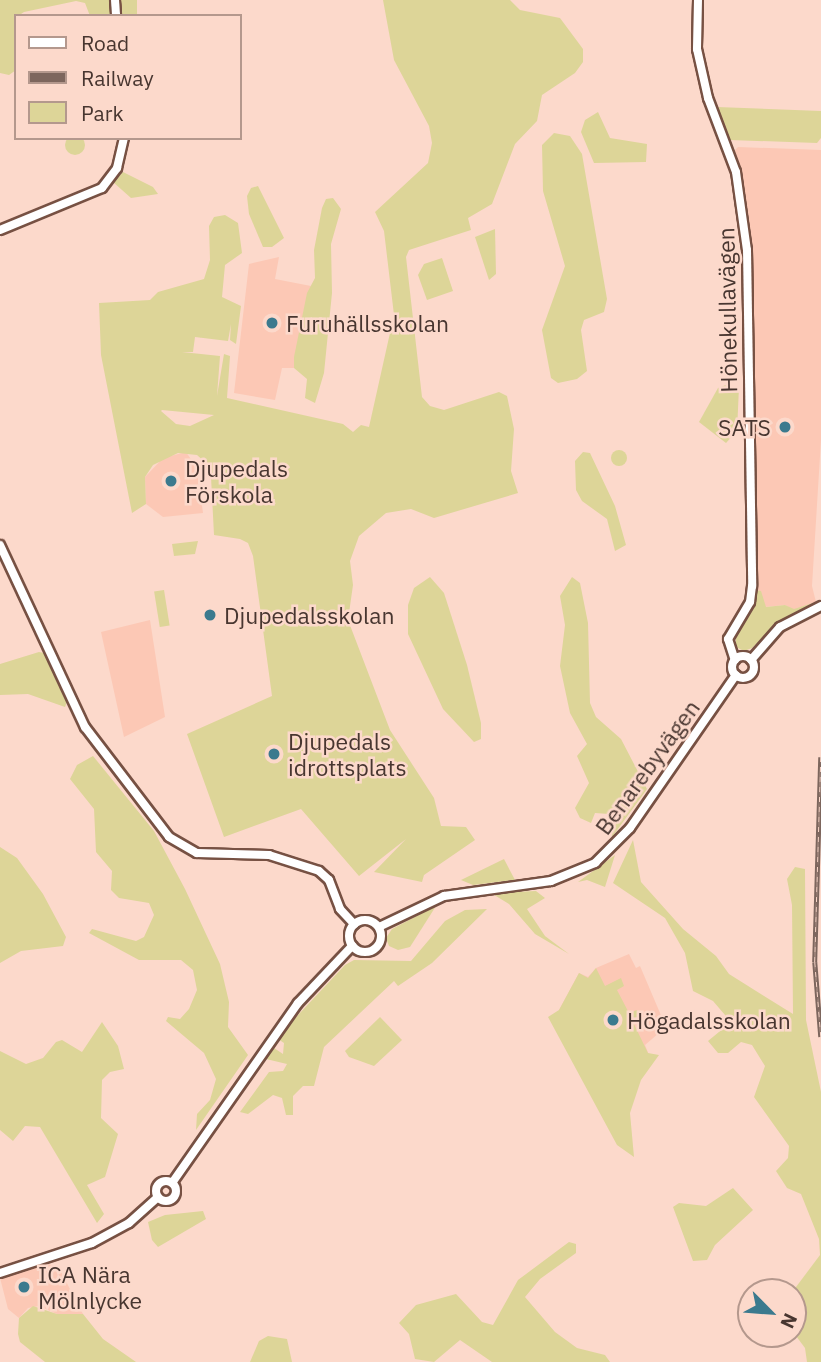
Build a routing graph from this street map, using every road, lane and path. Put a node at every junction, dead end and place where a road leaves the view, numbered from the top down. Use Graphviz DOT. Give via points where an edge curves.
graph roads {
  1 [pos="698,0"];
  2 [pos="124,140"];
  3 [pos="0,230"];
  4 [pos="0,545"];
  5 [pos="821,606"];
  6 [pos="736,660"];
  7 [pos="751,660"];
  8 [pos="736,675"];
  9 [pos="354,924"];
  10 [pos="379,927"];
  11 [pos="352,946"];
  12 [pos="172,1183"];
  13 [pos="158,1197"];
  14 [pos="0,1273"];
  1 -- 6 [label="street, Hönekullavägen" via="697,49 708,97 736,172 747,250 752,586 750,602 728,639"];
  2 -- 3 [label="street" via="117,168 102,188"];
  4 -- 9 [label="street" via="85,727 169,837 197,853 264,854 314,869 329,880 340,909"];
  5 -- 7 [label="street" via="780,627"];
  6 -- 7 [label="street"];
  6 -- 8 [label="street, Hönekullavägen"];
  7 -- 8 [label="street, Benarebyvägen" via="750,675"];
  8 -- 10 [label="street, Benarebyvägen" via="630,828 595,863 551,881 458,892"];
  9 -- 10 [label="street" via="368,920"];
  9 -- 11 [label="street" via="349,935"];
  10 -- 11 [label="street" via="381,940 373,950 364,953"];
  11 -- 12 [label="street" via="298,1003"];
  12 -- 13 [label="street" via="159,1184"];
  12 -- 13 [label="street" via="173,1197"];
  13 -- 14 [label="street" via="129,1223 92,1242"];
}
